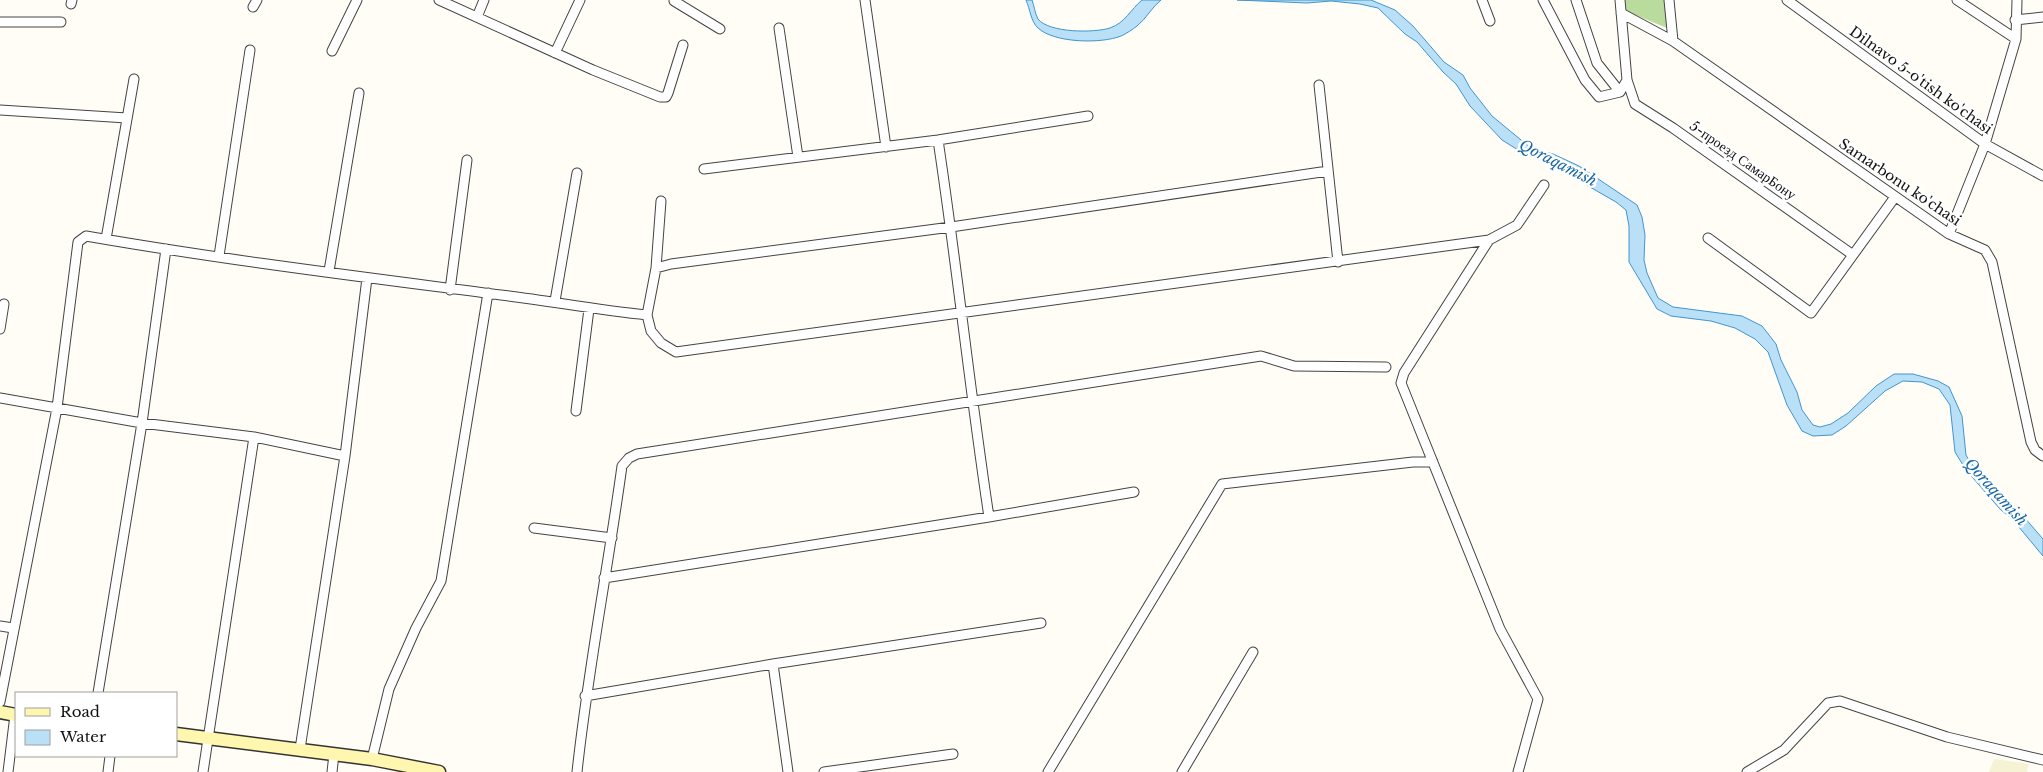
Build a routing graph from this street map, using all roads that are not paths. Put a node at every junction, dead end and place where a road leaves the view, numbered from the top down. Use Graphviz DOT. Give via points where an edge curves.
graph roads {
  1 [pos="357,0"];
  2 [pos="439,0"];
  3 [pos="484,0"];
  4 [pos="580,0"];
  5 [pos="673,0"];
  6 [pos="865,0"];
  7 [pos="1482,0"];
  8 [pos="1544,0"];
  9 [pos="1576,0"];
  10 [pos="1620,0"];
  11 [pos="1669,0"];
  12 [pos="1787,0"];
  13 [pos="1957,0"];
  14 [pos="2017,0"];
  15 [pos="1621,13"];
  16 [pos="477,17"];
  17 [pos="2043,17"];
  18 [pos="2015,20"];
  19 [pos="1490,21"];
  20 [pos="0,22"];
  21 [pos="61,22"];
  22 [pos="779,28"];
  23 [pos="720,29"];
  24 [pos="2016,39"];
  25 [pos="1673,41"];
  26 [pos="683,45"];
  27 [pos="250,50"];
  28 [pos="332,51"];
  29 [pos="555,54"];
  30 [pos="134,80"];
  31 [pos="1627,80"];
  32 [pos="1319,85"];
  33 [pos="1620,92"];
  34 [pos="359,93"];
  35 [pos="0,110"];
  36 [pos="1088,116"];
  37 [pos="127,118"];
  38 [pos="938,140"];
  39 [pos="1985,144"];
  40 [pos="886,146"];
  41 [pos="798,157"];
  42 [pos="467,160"];
  43 [pos="704,169"];
  44 [pos="1328,171"];
  45 [pos="576,173"];
  46 [pos="2043,176"];
  47 [pos="1544,185"];
  48 [pos="1896,197"];
  49 [pos="661,201"];
  50 [pos="951,227"];
  51 [pos="1949,234"];
  52 [pos="1708,238"];
  53 [pos="106,239"];
  54 [pos="1490,240"];
  55 [pos="166,249"];
  56 [pos="1854,255"];
  57 [pos="219,256"];
  58 [pos="1338,262"];
  59 [pos="656,268"];
  60 [pos="329,271"];
  61 [pos="367,278"];
  62 [pos="450,290"];
  63 [pos="488,293"];
  64 [pos="555,301"];
  65 [pos="4,304"];
  66 [pos="589,309"];
  67 [pos="962,313"];
  68 [pos="647,315"];
  69 [pos="0,329"];
  70 [pos="1386,367"];
  71 [pos="0,398"];
  72 [pos="972,402"];
  73 [pos="56,408"];
  74 [pos="576,411"];
  75 [pos="142,423"];
  76 [pos="254,436"];
  77 [pos="345,456"];
  78 [pos="2043,456"];
  79 [pos="1433,462"];
  80 [pos="1134,492"];
  81 [pos="989,517"];
  82 [pos="534,528"];
  83 [pos="612,538"];
  84 [pos="604,578"];
  85 [pos="1041,623"];
  86 [pos="0,626"];
  87 [pos="13,628"];
  88 [pos="1254,652"];
  89 [pos="773,664"];
  90 [pos="98,692"];
  91 [pos="585,696"];
  92 [pos="0,702"];
  93 [pos="0,712"];
  94 [pos="15,715"];
  95 [pos="178,734"];
  96 [pos="209,738"];
  97 [pos="300,749"];
  98 [pos="334,754"];
  99 [pos="954,754"];
  100 [pos="110,757"];
  101 [pos="372,759"];
  102 [pos="2043,760"];
  103 [pos="8,772"];
  104 [pos="108,772"];
  105 [pos="203,772"];
  106 [pos="332,772"];
  107 [pos="439,772"];
  108 [pos="577,772"];
  109 [pos="788,772"];
  110 [pos="824,772"];
  111 [pos="1048,772"];
  112 [pos="1182,772"];
  113 [pos="1518,772"];
  114 [pos="1747,772"];
  1 -- 28 [label="street"];
  2 -- 16 [label="street"];
  3 -- 16 [label="street"];
  4 -- 29 [label="street"];
  5 -- 23 [label="street"];
  6 -- 40 [label="street"];
  7 -- 19 [label="street"];
  8 -- 33 [label="street" via="1585,80 1599,97"];
  9 -- 33 [label="street" via="1597,63"];
  10 -- 15 [label="street"];
  11 -- 25 [label="street"];
  12 -- 39 [label="street, Dilnavo 5-o'tish ko'chasi"];
  13 -- 24 [label="street"];
  14 -- 18 [label="street"];
  15 -- 25 [label="street, Samarbonu ko'chasi"];
  15 -- 31 [label="street"];
  16 -- 29 [label="street"];
  17 -- 18 [label="street"];
  18 -- 24 [label="street"];
  20 -- 21 [label="street"];
  22 -- 41 [label="street"];
  24 -- 39 [label="street"];
  25 -- 48 [label="street, Samarbonu ko'chasi"];
  26 -- 29 [label="street" via="666,97"];
  27 -- 57 [label="street"];
  30 -- 37 [label="street"];
  31 -- 33 [label="street"];
  31 -- 56 [label="street, 5-проезд СамарБону" via="1635,104"];
  32 -- 44 [label="street"];
  34 -- 60 [label="street"];
  35 -- 37 [label="street"];
  36 -- 38 [label="street"];
  37 -- 53 [label="street"];
  38 -- 40 [label="street"];
  38 -- 50 [label="street"];
  39 -- 46 [label="street, Dilnavo 5-o'tish ko'chasi"];
  39 -- 51 [label="street"];
  40 -- 41 [label="street"];
  41 -- 43 [label="street"];
  42 -- 62 [label="street"];
  44 -- 50 [label="street"];
  44 -- 58 [label="street"];
  45 -- 64 [label="street"];
  47 -- 54 [label="street" via="1517,225"];
  48 -- 51 [label="street, Samarbonu ko'chasi"];
  48 -- 56 [label="street"];
  49 -- 59 [label="street"];
  50 -- 59 [label="street"];
  50 -- 67 [label="street"];
  51 -- 78 [label="street, Samarbonu ko'chasi" via="1985,250 1992,262 2031,442"];
  52 -- 56 [label="street" via="1811,313"];
  53 -- 55 [label="street"];
  53 -- 73 [label="street" via="86,236 78,242"];
  54 -- 58 [label="street"];
  54 -- 79 [label="street" via="1401,383"];
  55 -- 57 [label="street"];
  55 -- 75 [label="street"];
  57 -- 60 [label="street"];
  58 -- 67 [label="street"];
  59 -- 68 [label="street"];
  60 -- 61 [label="street"];
  61 -- 62 [label="street"];
  61 -- 77 [label="street"];
  62 -- 63 [label="street"];
  63 -- 64 [label="street"];
  63 -- 101 [label="street" via="441,581 389,689"];
  64 -- 66 [label="street"];
  65 -- 69 [label="street"];
  66 -- 68 [label="street"];
  66 -- 74 [label="street"];
  67 -- 68 [label="street" via="676,352 661,343 652,331"];
  67 -- 72 [label="street"];
  70 -- 72 [label="street" via="1294,366 1262,356"];
  71 -- 73 [label="street"];
  72 -- 81 [label="street"];
  72 -- 83 [label="street" via="637,454 622,466"];
  73 -- 75 [label="street"];
  73 -- 87 [label="street"];
  75 -- 76 [label="street"];
  75 -- 90 [label="street"];
  76 -- 77 [label="street"];
  76 -- 96 [label="street"];
  77 -- 97 [label="street"];
  79 -- 111 [label="street" via="1222,484"];
  79 -- 113 [label="street" via="1500,629 1538,699"];
  80 -- 81 [label="street"];
  81 -- 84 [label="street"];
  82 -- 83 [label="street"];
  83 -- 84 [label="street"];
  84 -- 91 [label="street"];
  85 -- 89 [label="street"];
  86 -- 87 [label="street"];
  87 -- 92 [label="street"];
  88 -- 112 [label="street"];
  89 -- 91 [label="street"];
  89 -- 109 [label="street"];
  91 -- 108 [label="street"];
  93 -- 94 [label="street"];
  94 -- 103 [label="street"];
  95 -- 96 [label="street"];
  96 -- 97 [label="street"];
  96 -- 105 [label="street"];
  97 -- 98 [label="street"];
  98 -- 101 [label="street"];
  98 -- 106 [label="street"];
  99 -- 110 [label="street"];
  100 -- 104 [label="street"];
  101 -- 107 [label="street"];
  102 -- 114 [label="street" via="1947,737 1840,701 1828,703 1784,750"];
}
